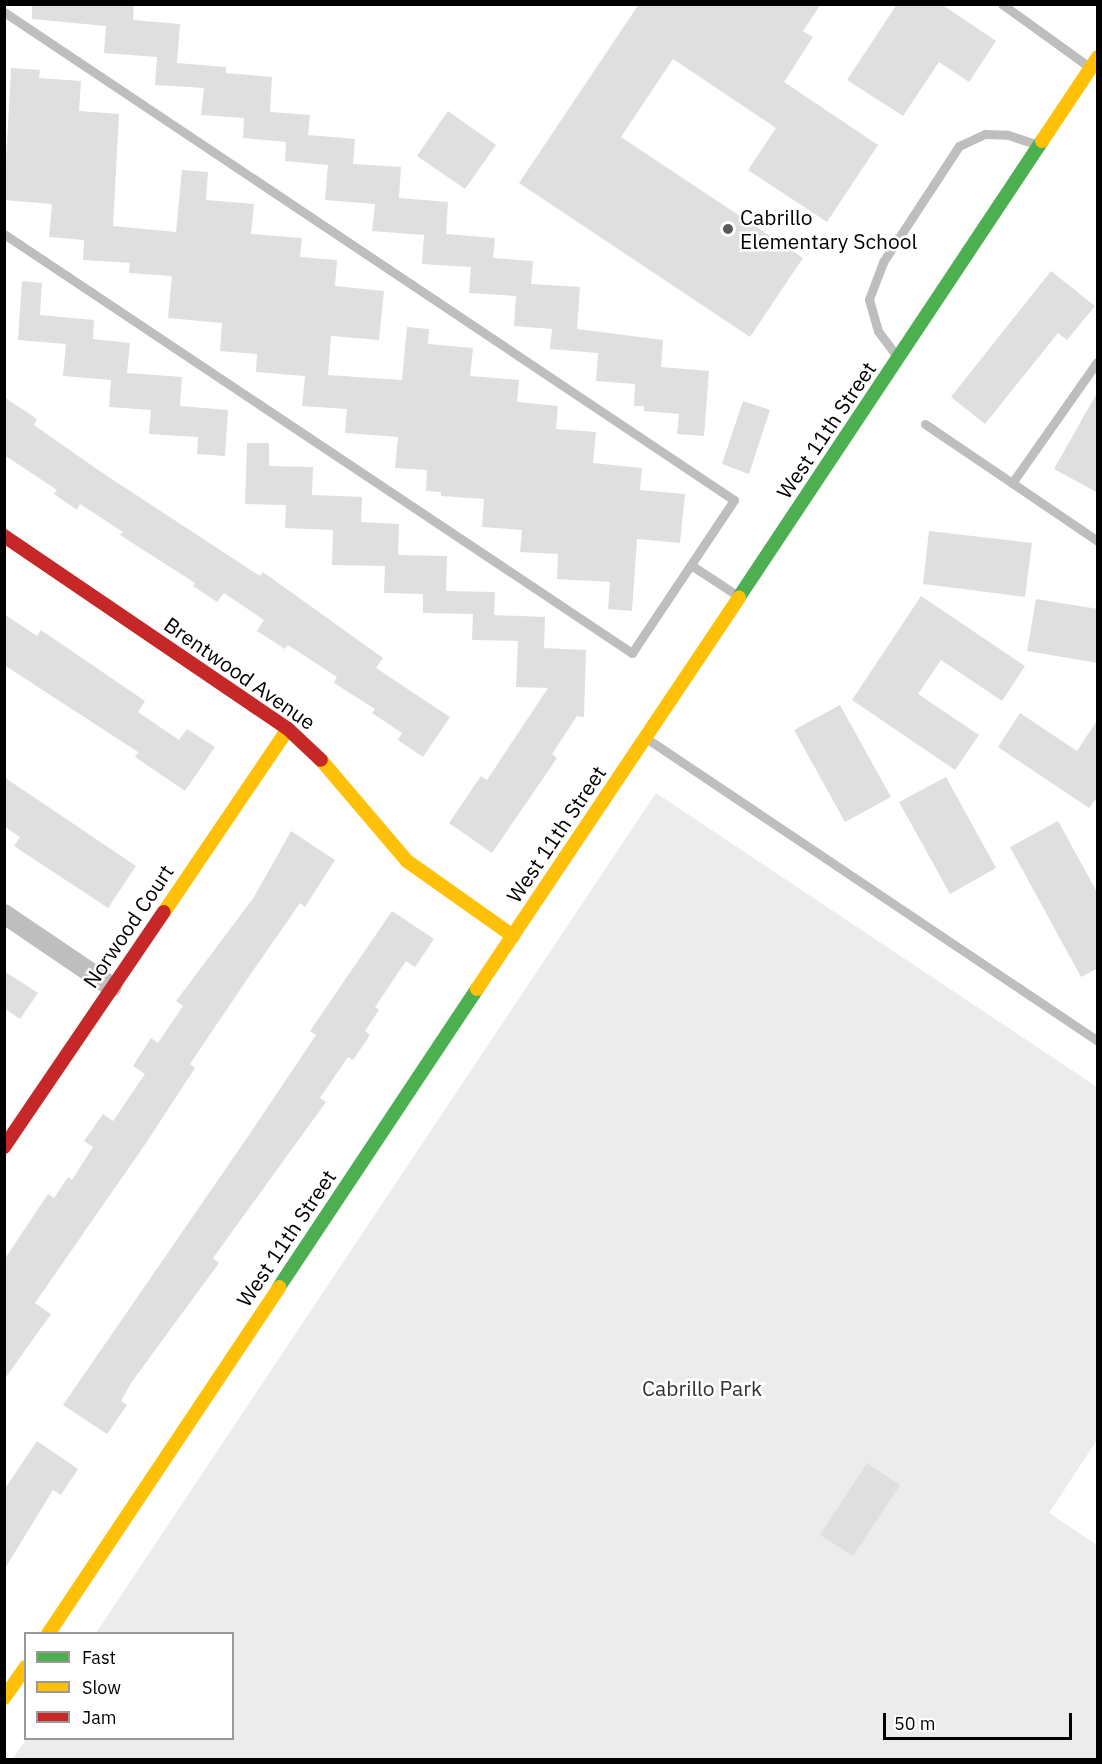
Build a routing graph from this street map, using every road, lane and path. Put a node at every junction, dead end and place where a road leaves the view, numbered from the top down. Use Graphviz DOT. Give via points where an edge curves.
graph roads {
  1 [pos="1002,4"];
  2 [pos="4,12"];
  3 [pos="1094,62"];
  4 [pos="1041,145"];
  5 [pos="4,234"];
  6 [pos="899,360"];
  7 [pos="1097,362"];
  8 [pos="925,424"];
  9 [pos="1012,483"];
  10 [pos="4,536"];
  11 [pos="1098,541"];
  12 [pos="691,565"];
  13 [pos="740,597"];
  14 [pos="288,729"];
  15 [pos="646,738"];
  16 [pos="4,914"];
  17 [pos="513,936"];
  18 [pos="112,987"];
  19 [pos="1098,1041"];
  20 [pos="4,1147"];
  21 [pos="49,1632"];
  22 [pos="24,1670"];
  23 [pos="4,1698"];
  1 -- 3 [label="lane"];
  2 -- 12 [label="lane" via="734,500"];
  3 -- 4 [label="street, West 11th Street"];
  4 -- 6 [label="street, West 11th Street"];
  4 -- 6 [label="lane" via="1008,135 985,134 959,146 952,156 883,262 868,299 878,331"];
  5 -- 12 [label="lane" via="632,653"];
  6 -- 13 [label="street, West 11th Street"];
  7 -- 9 [label="lane"];
  8 -- 9 [label="lane"];
  9 -- 11 [label="lane"];
  10 -- 14 [label="street, Brentwood Avenue"];
  12 -- 13 [label="lane"];
  13 -- 15 [label="street, West 11th Street"];
  14 -- 17 [label="street, Brentwood Avenue" via="328,766 349,797 407,861"];
  14 -- 18 [label="street, Norwood Court"];
  15 -- 17 [label="street, West 11th Street"];
  15 -- 19 [label="lane"];
  16 -- 18 [label="street"];
  17 -- 21 [label="street, West 11th Street"];
  18 -- 20 [label="street, Norwood Court"];
  22 -- 23 [label="street"];
}
